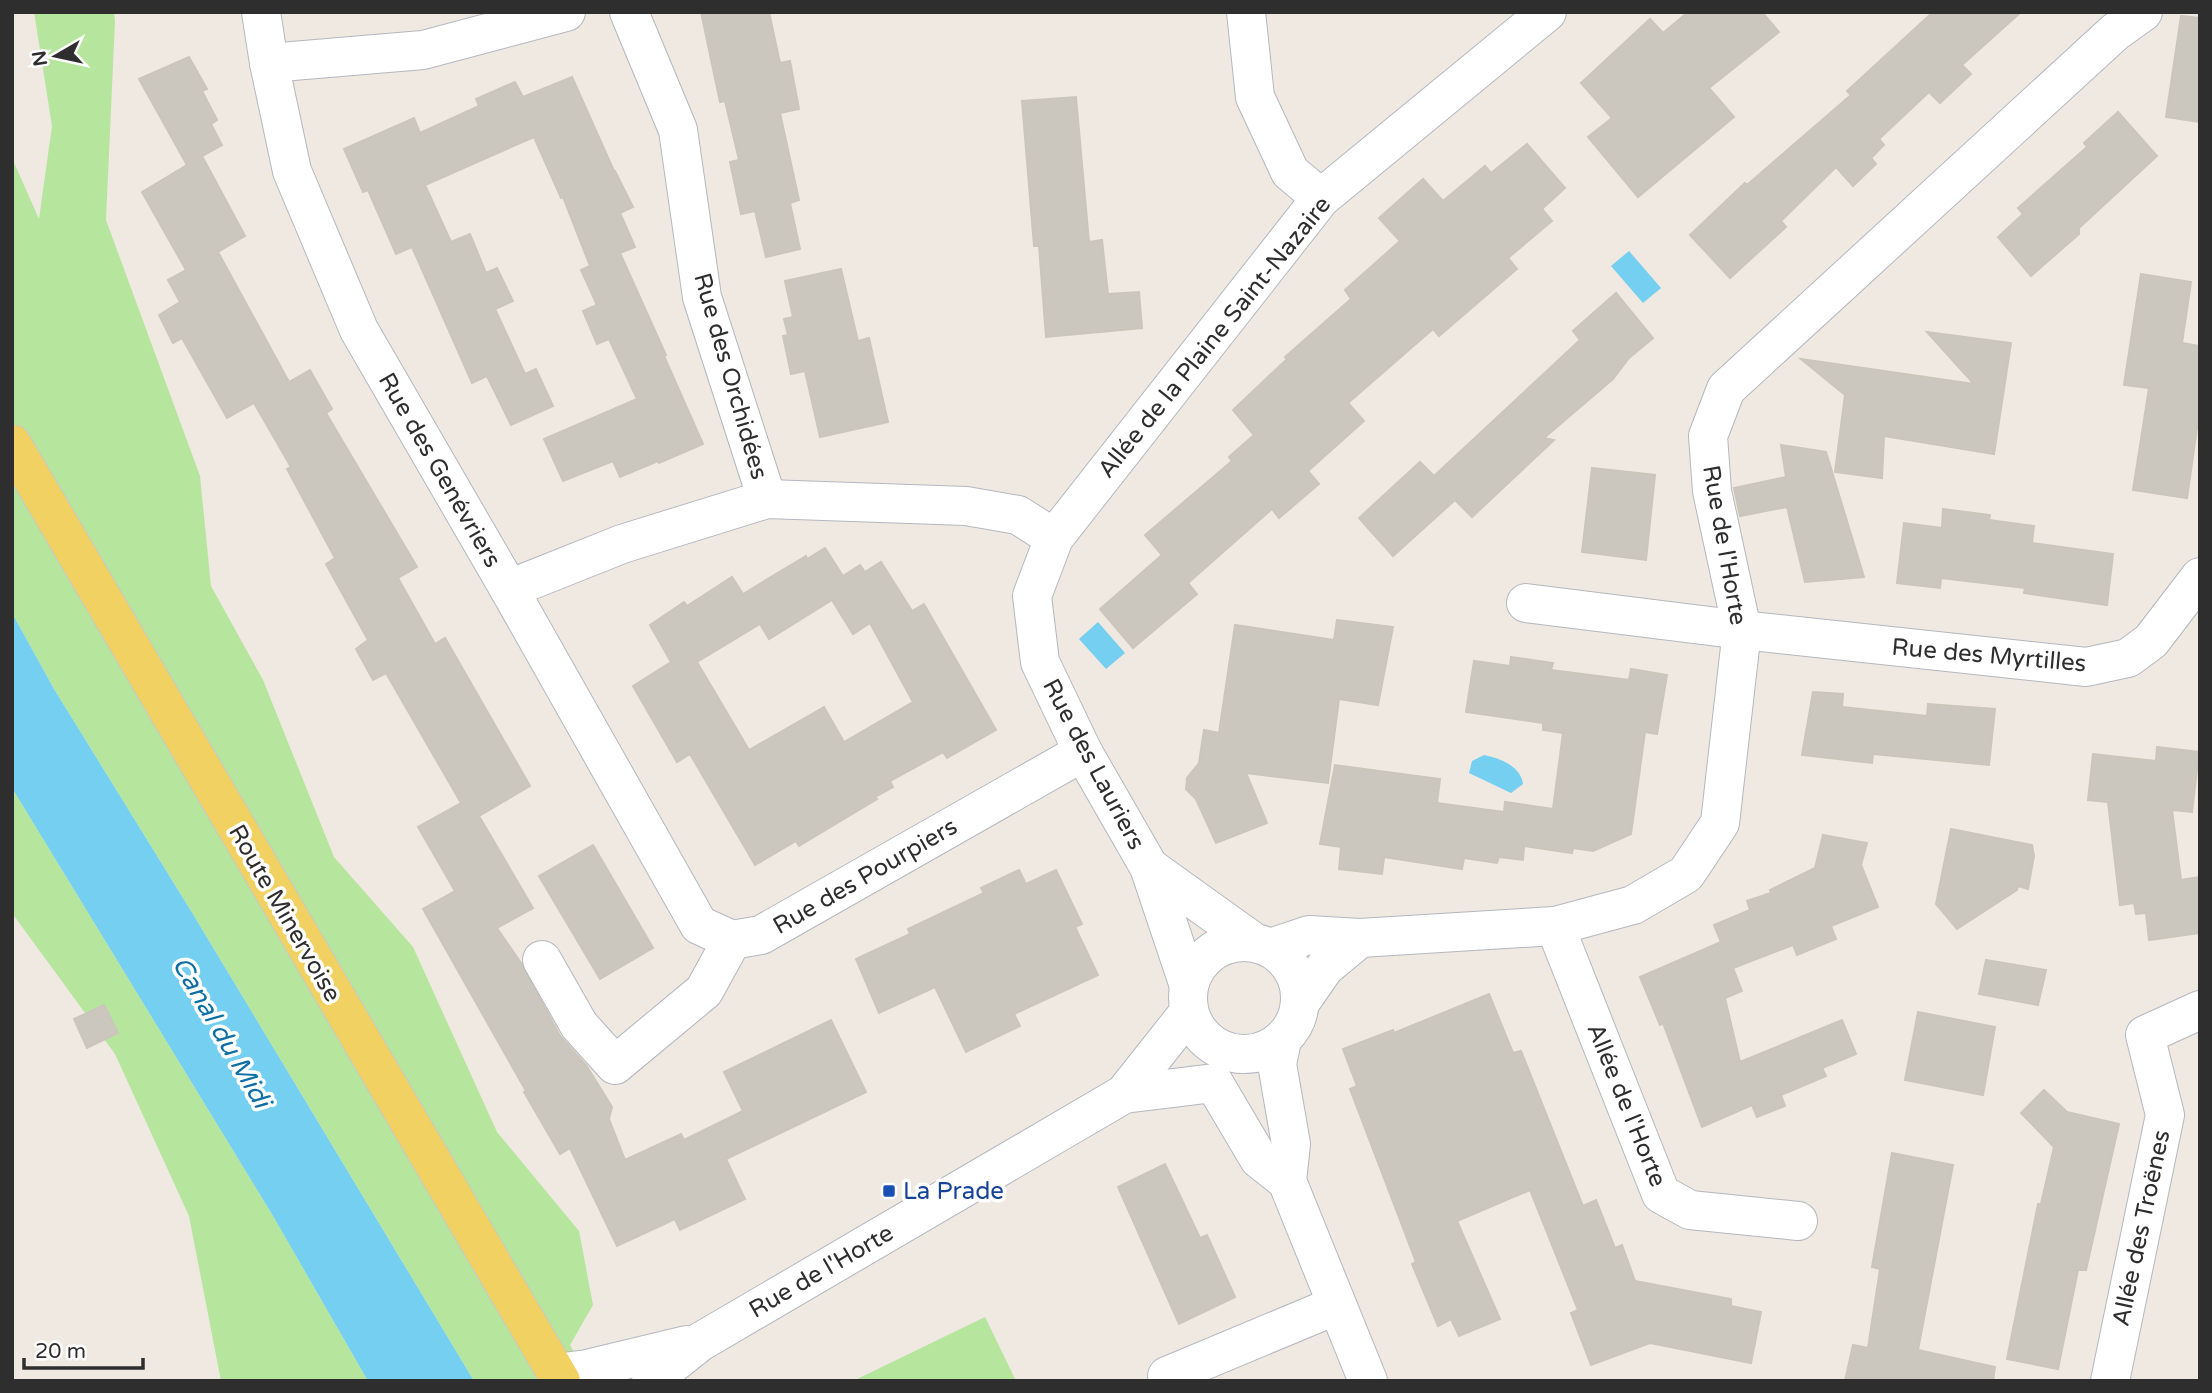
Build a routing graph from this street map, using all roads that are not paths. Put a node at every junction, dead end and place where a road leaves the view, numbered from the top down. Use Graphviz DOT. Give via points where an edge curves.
graph roads {
  1 [pos="261,12"];
  2 [pos="566,12"];
  3 [pos="629,12"];
  4 [pos="1246,12"];
  5 [pos="1548,12"];
  6 [pos="2143,12"];
  7 [pos="269,63"];
  8 [pos="1321,198"];
  9 [pos="12,444"];
  10 [pos="767,499"];
  11 [pos="1054,538"];
  12 [pos="2200,577"];
  13 [pos="509,589"];
  14 [pos="1526,603"];
  15 [pos="1742,630"];
  16 [pos="1083,752"];
  17 [pos="1149,867"];
  18 [pos="1555,926"];
  19 [pos="1360,939"];
  20 [pos="732,940"];
  21 [pos="1263,946"];
  22 [pos="542,960"];
  23 [pos="1189,999"];
  24 [pos="1300,1003"];
  25 [pos="2200,1010"];
  26 [pos="1282,1040"];
  27 [pos="1218,1067"];
  28 [pos="1124,1094"];
  29 [pos="1287,1181"];
  30 [pos="1798,1222"];
  31 [pos="1337,1305"];
  32 [pos="700,1342"];
  33 [pos="1167,1376"];
  34 [pos="558,1377"];
  35 [pos="651,1381"];
  36 [pos="681,1381"];
  37 [pos="1368,1381"];
  38 [pos="2110,1381"];
  1 -- 7 [label="street, Rue des Genévriers"];
  2 -- 7 [label="street" via="423,50"];
  3 -- 10 [label="street, Rue des Orchidées" via="678,130 702,297"];
  4 -- 8 [label="street" via="1255,97 1290,172"];
  5 -- 8 [label="street, Allée de la Plaine Saint-Nazaire"];
  6 -- 15 [label="street, Rue de l'Horte" via="2115,32 1726,389 1707,436 1712,491"];
  7 -- 13 [label="street, Rue des Genévriers" via="292,171 359,330"];
  8 -- 11 [label="street, Allée de la Plaine Saint-Nazaire"];
  9 -- 34 [label="main road, Route Minervoise"];
  10 -- 11 [label="street, Rue des Genévriers" via="966,506 1018,515"];
  10 -- 13 [label="street, Rue des Genévriers" via="622,544"];
  11 -- 16 [label="street, Rue des Lauriers" via="1032,596 1040,662"];
  12 -- 15 [label="street, Rue des Myrtilles" via="2151,640 2128,658 2085,667"];
  13 -- 20 [label="street" via="699,925"];
  14 -- 15 [label="street, Rue des Myrtilles"];
  15 -- 18 [label="street, Rue de l'Horte" via="1720,823 1686,874 1633,905"];
  16 -- 17 [label="street, Rue des Lauriers"];
  16 -- 20 [label="street, Rue des Pourpiers" via="761,935"];
  17 -- 21 [label="street, Rue des Lauriers"];
  17 -- 23 [label="street, Rue des Lauriers"];
  18 -- 19 [label="street, Rue de l'Horte"];
  18 -- 30 [label="street, Allée de l'Horte" via="1661,1194 1690,1210"];
  19 -- 21 [label="street, Rue de l'Horte" via="1309,935"];
  19 -- 24 [label="street" via="1325,967"];
  20 -- 22 [label="street" via="704,991 615,1065 579,1025"];
  21 -- 23 [label="street" via="1238,943 1206,956 1195,970"];
  21 -- 24 [label="street" via="1283,958 1293,971"];
  23 -- 27 [label="street" via="1196,1028"];
  23 -- 28 [label="street, Rue de l'Horte"];
  24 -- 26 [label="street"];
  25 -- 38 [label="street, Allée des Troënes" via="2145,1035 2165,1115"];
  26 -- 27 [label="street" via="1253,1054 1237,1054"];
  26 -- 29 [label="street" via="1277,1064 1291,1144"];
  27 -- 28 [label="street, Rue de l'Horte"];
  27 -- 29 [label="street" via="1259,1159"];
  28 -- 32 [label="street, Rue de l'Horte"];
  29 -- 31 [label="street"];
  31 -- 33 [label="street"];
  31 -- 37 [label="street"];
  32 -- 34 [label="street, Rue de l'Horte"];
  32 -- 35 [label="street, Rue de l'Horte"];
  32 -- 36 [label="street"];
}
